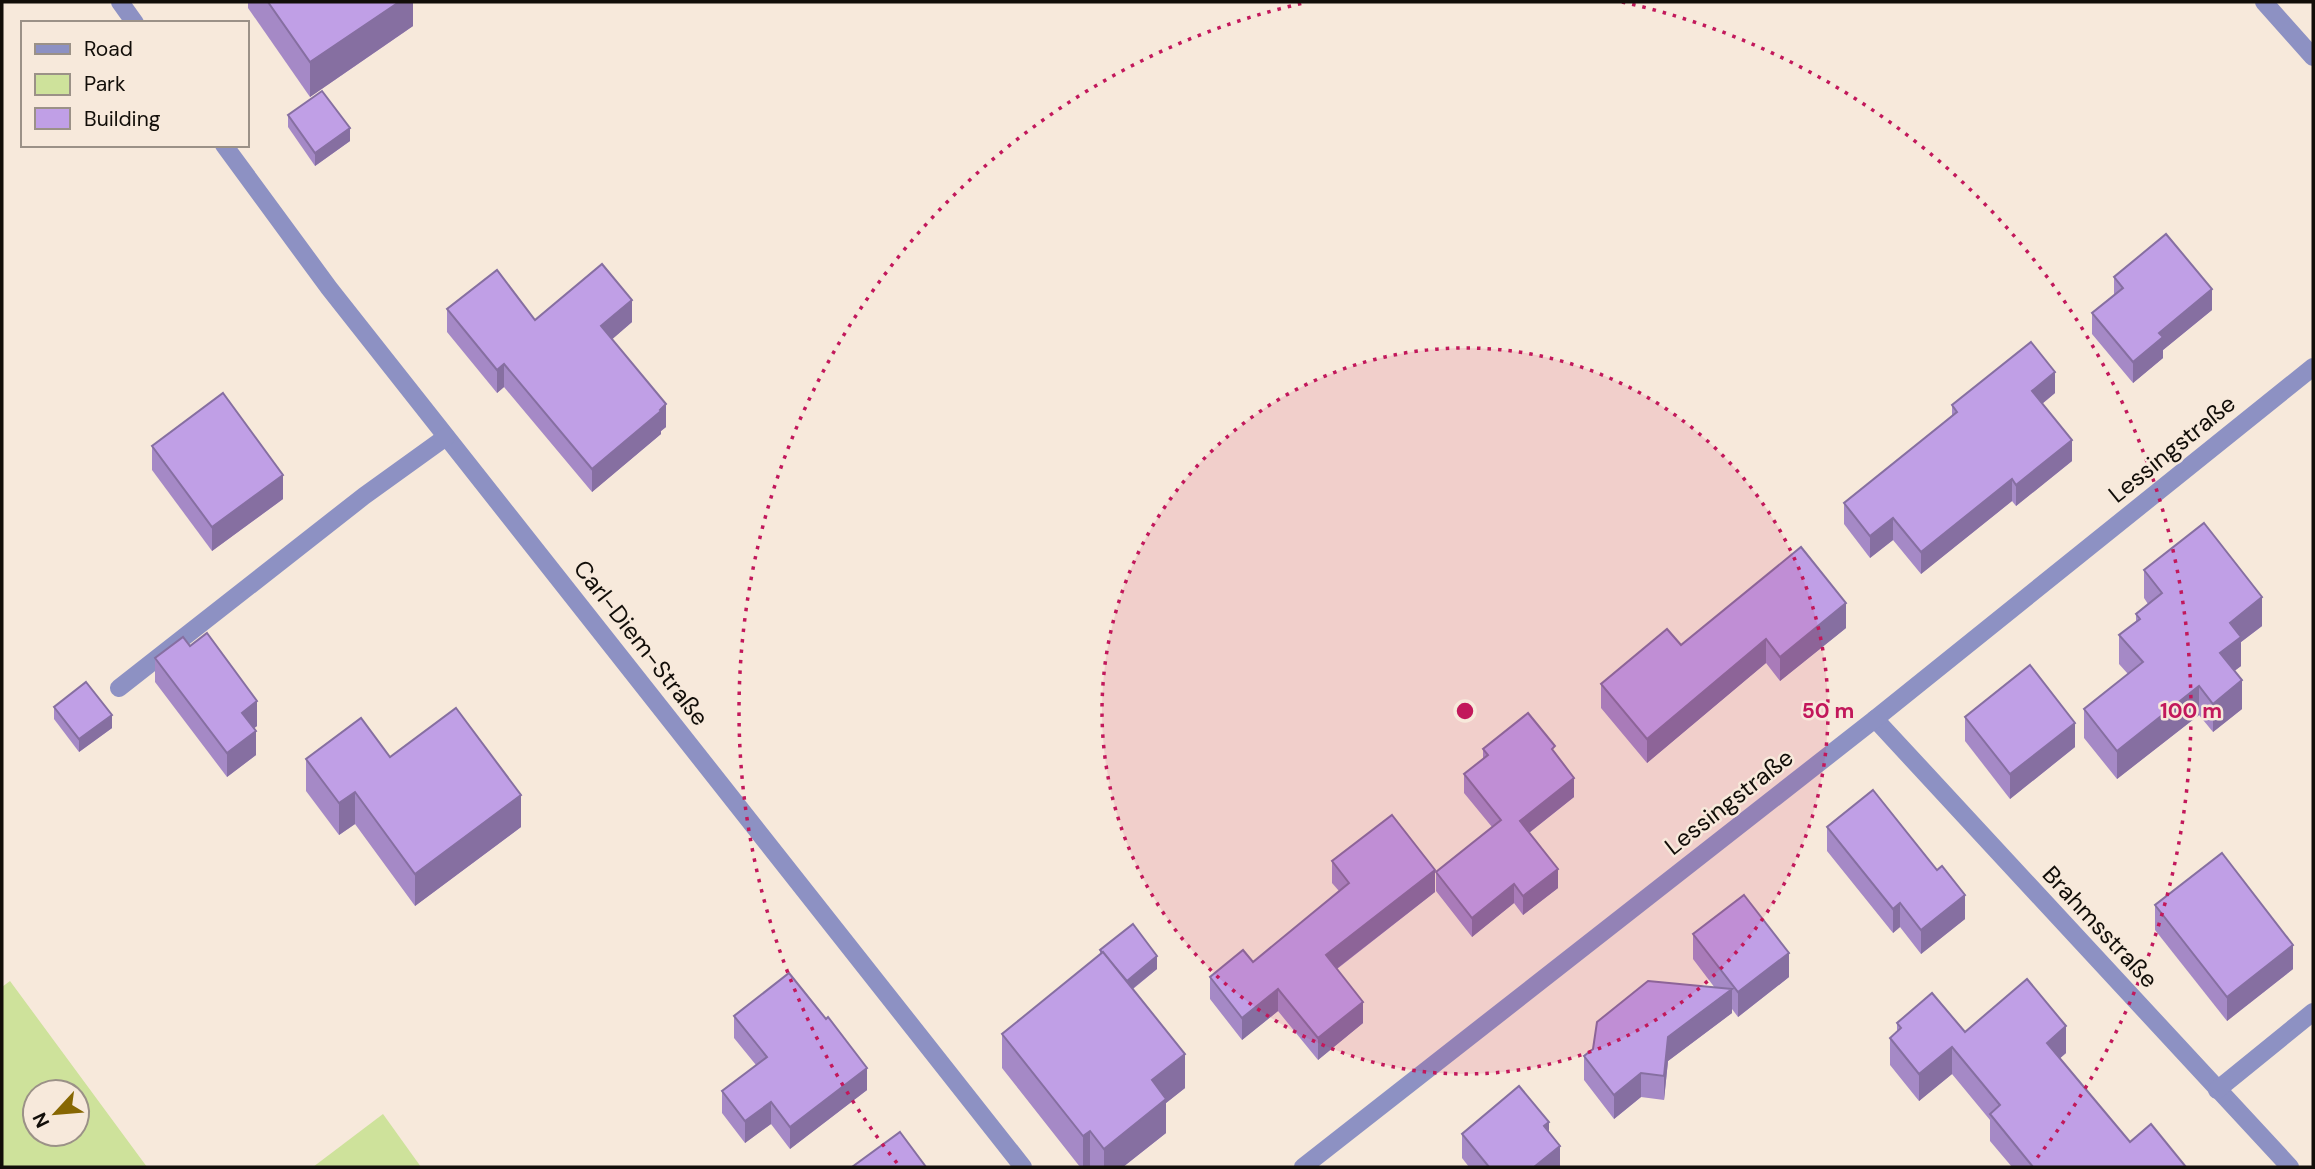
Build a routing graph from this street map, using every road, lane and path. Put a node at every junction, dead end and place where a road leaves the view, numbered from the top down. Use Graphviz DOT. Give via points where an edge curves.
graph roads {
  1 [pos="120,2"];
  2 [pos="2264,2"];
  3 [pos="134,21"];
  4 [pos="2313,57"];
  5 [pos="226,147"];
  6 [pos="2313,368"];
  7 [pos="446,437"];
  8 [pos="119,688"];
  9 [pos="1875,719"];
  10 [pos="2313,1012"];
  11 [pos="2217,1090"];
  12 [pos="1023,1167"];
  13 [pos="1303,1167"];
  14 [pos="2290,1167"];
  1 -- 3 [label="street"];
  2 -- 4 [label="street"];
  5 -- 7 [label="street, Carl-Diem-Straße"];
  6 -- 9 [label="street, Lessingstraße"];
  7 -- 8 [label="street"];
  7 -- 12 [label="street, Carl-Diem-Straße"];
  9 -- 11 [label="street, Brahmsstraße"];
  9 -- 13 [label="street, Lessingstraße"];
  10 -- 11 [label="street"];
  11 -- 14 [label="street, Brahmsstraße"];
}
